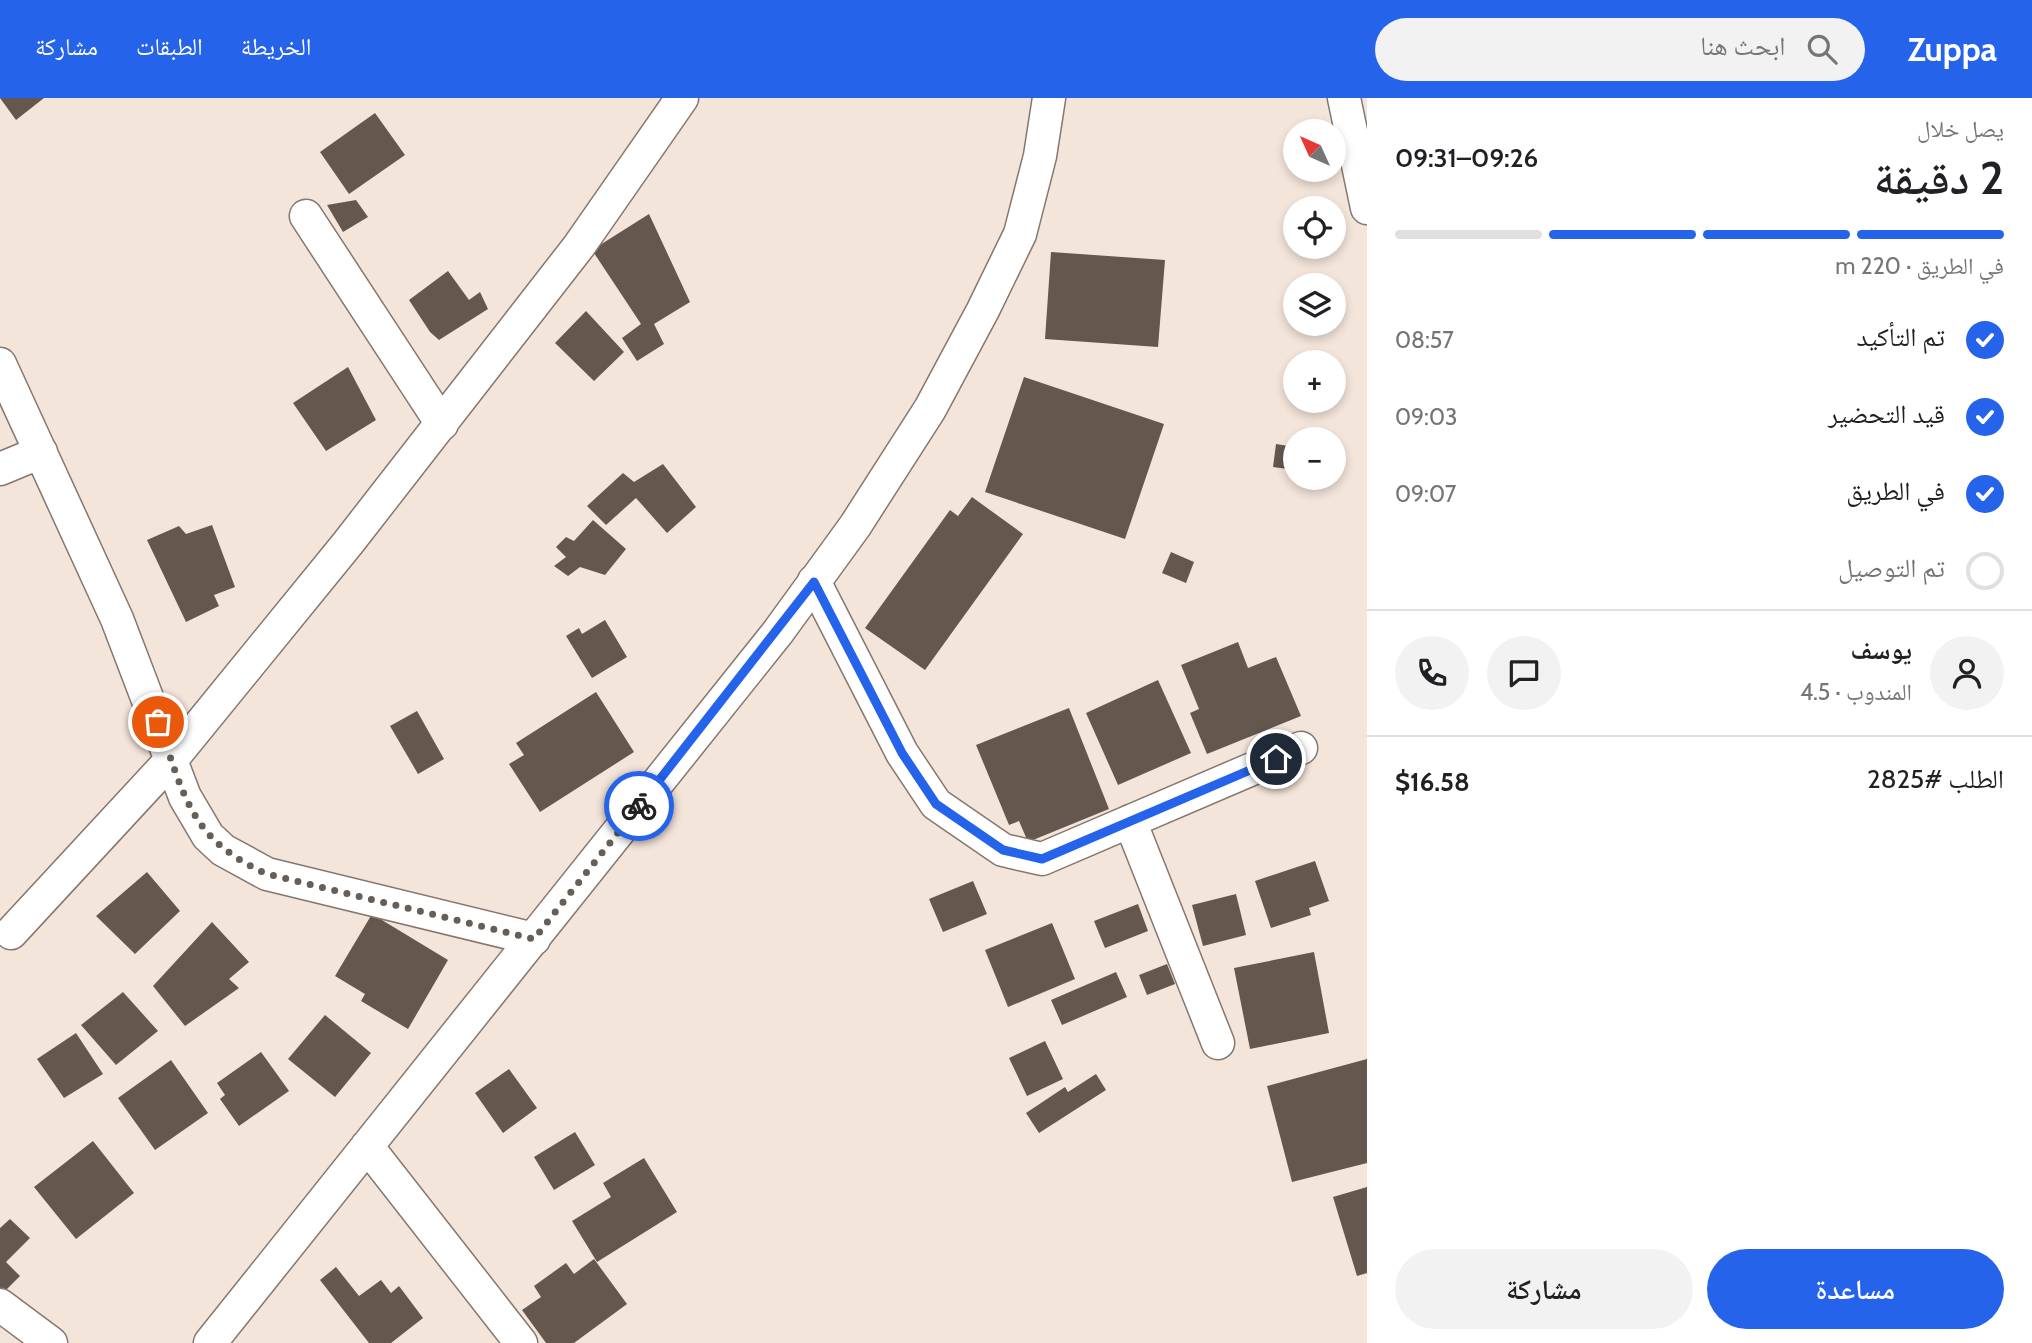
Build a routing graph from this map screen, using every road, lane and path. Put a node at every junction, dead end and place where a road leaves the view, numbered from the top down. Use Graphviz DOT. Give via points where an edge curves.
graph roads {
  1 [pos="682,98"];
  2 [pos="1049,98"];
  3 [pos="1343,98"];
  4 [pos="1367,208"];
  5 [pos="306,216"];
  6 [pos="0,364"];
  7 [pos="442,424"];
  8 [pos="41,452"];
  9 [pos="0,469"];
  10 [pos="814,582"];
  11 [pos="1301,748"];
  12 [pos="172,760"];
  13 [pos="1130,821"];
  14 [pos="11,933"];
  15 [pos="534,939"];
  16 [pos="1218,1043"];
  17 [pos="367,1146"];
  18 [pos="0,1305"];
  19 [pos="51,1343"];
  20 [pos="210,1343"];
  21 [pos="521,1343"];
  1 -- 7 [label="street" via="579,246"];
  2 -- 10 [label="street" via="1020,234 930,409"];
  3 -- 4 [label="street"];
  5 -- 7 [label="street"];
  6 -- 8 [label="street"];
  7 -- 12 [label="street"];
  8 -- 9 [label="street"];
  8 -- 12 [label="street" via="117,620"];
  10 -- 13 [label="street" via="902,753 936,804 1003,850 1042,859"];
  10 -- 15 [label="street"];
  11 -- 13 [label="street"];
  12 -- 14 [label="street"];
  12 -- 15 [label="street" via="185,797 208,836 243,863 267,874"];
  13 -- 16 [label="street"];
  15 -- 17 [label="street"];
  17 -- 20 [label="street"];
  17 -- 21 [label="street"];
  18 -- 19 [label="street"];
}
